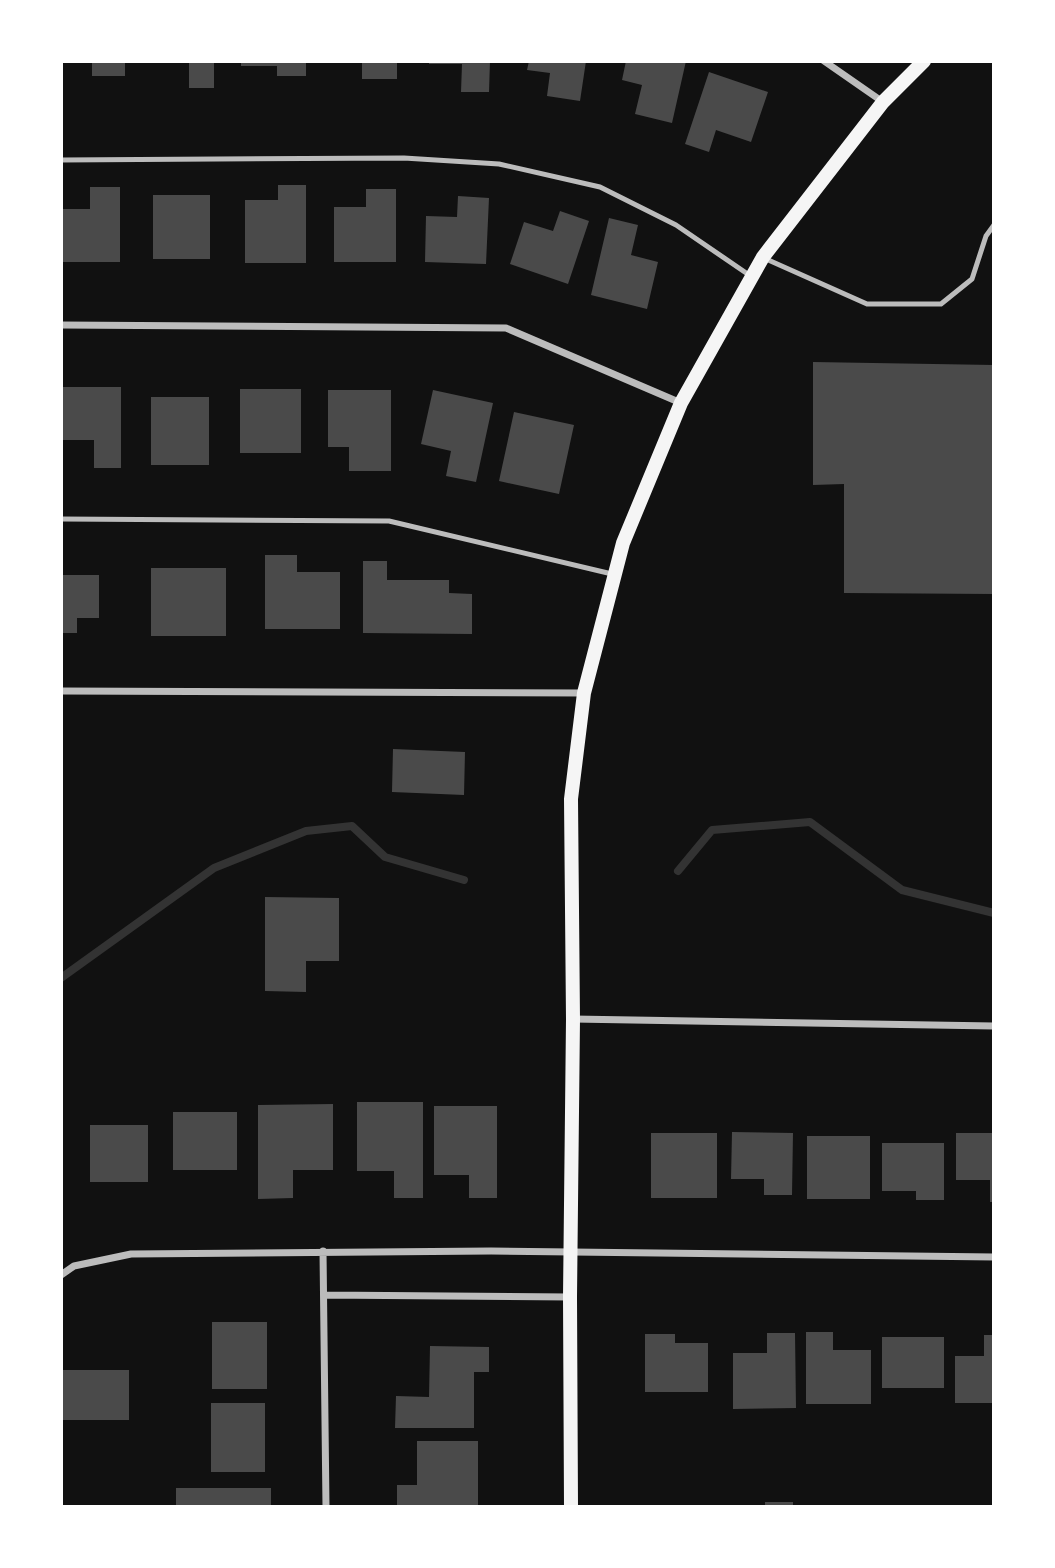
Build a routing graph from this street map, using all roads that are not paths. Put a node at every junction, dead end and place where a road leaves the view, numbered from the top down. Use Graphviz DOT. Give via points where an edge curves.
graph roads {
  1 [pos="824,61"];
  2 [pos="924,61"];
  3 [pos="883,102"];
  4 [pos="61,160"];
  5 [pos="994,225"];
  6 [pos="763,257"];
  7 [pos="752,277"];
  8 [pos="61,325"];
  9 [pos="681,403"];
  10 [pos="61,519"];
  11 [pos="615,575"];
  12 [pos="61,691"];
  13 [pos="584,693"];
  14 [pos="573,1019"];
  15 [pos="994,1026"];
  16 [pos="323,1251"];
  17 [pos="570,1254"];
  18 [pos="994,1257"];
  19 [pos="61,1275"];
  20 [pos="324,1295"];
  21 [pos="570,1297"];
  22 [pos="326,1507"];
  23 [pos="571,1507"];
  1 -- 3 [label="street"];
  2 -- 3 [label="main road"];
  3 -- 6 [label="main road"];
  4 -- 7 [label="lane" via="404,158 499,164 600,187 676,225"];
  5 -- 6 [label="lane" via="972,279 941,304 867,304"];
  6 -- 7 [label="main road"];
  7 -- 9 [label="main road"];
  8 -- 9 [label="street" via="506,328"];
  9 -- 11 [label="main road" via="623,543"];
  10 -- 11 [label="lane" via="389,521"];
  11 -- 13 [label="main road"];
  12 -- 13 [label="street"];
  13 -- 14 [label="main road" via="571,799"];
  14 -- 15 [label="street"];
  14 -- 17 [label="main road"];
  16 -- 17 [label="street"];
  16 -- 19 [label="street" via="131,1254 74,1266"];
  16 -- 20 [label="street"];
  17 -- 18 [label="street"];
  17 -- 21 [label="main road"];
  20 -- 21 [label="street"];
  20 -- 22 [label="street"];
  21 -- 23 [label="main road"];
}
